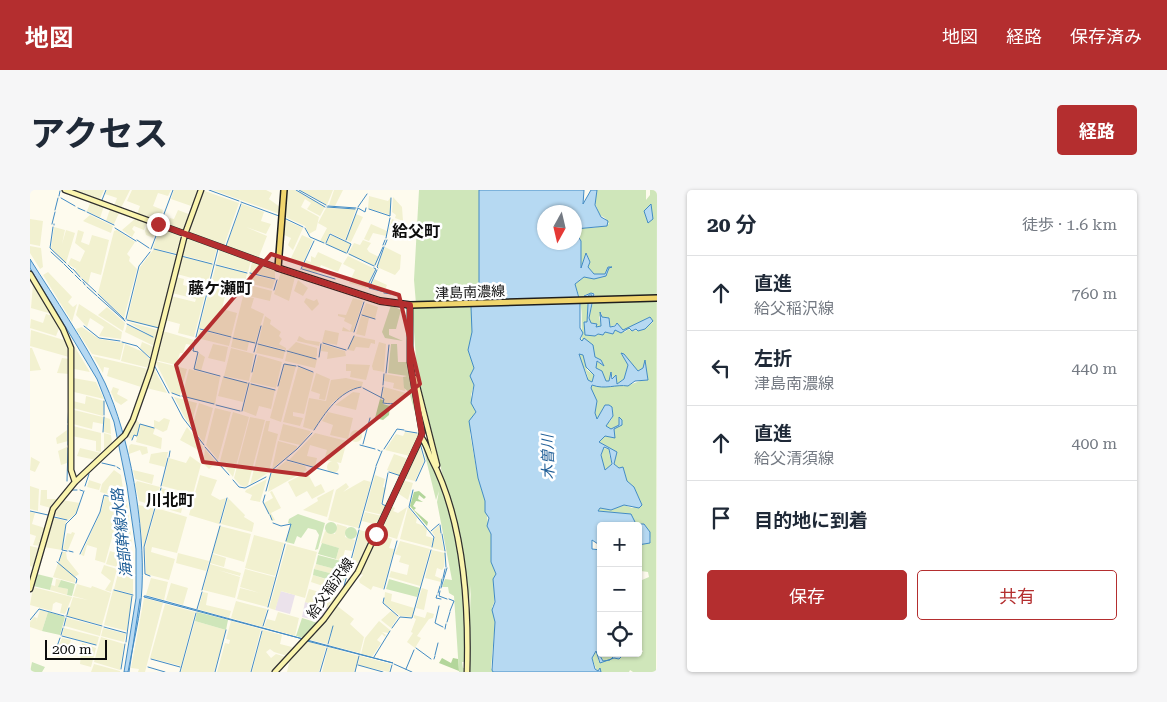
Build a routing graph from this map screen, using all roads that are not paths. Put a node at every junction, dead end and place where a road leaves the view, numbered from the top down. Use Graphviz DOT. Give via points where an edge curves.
graph roads {
  1 [pos="65,190"];
  2 [pos="202,190"];
  3 [pos="284,190"];
  4 [pos="185,234"];
  5 [pos="278,268"];
  6 [pos="30,274"];
  7 [pos="657,298"];
  8 [pos="412,305"];
  9 [pos="412,366"];
  10 [pos="421,438"];
  11 [pos="438,471"];
  12 [pos="75,482"];
  13 [pos="30,589"];
  14 [pos="275,672"];
  15 [pos="467,672"];
  1 -- 4 [label="street"];
  2 -- 4 [label="street"];
  3 -- 5 [label="main road"];
  4 -- 5 [label="street"];
  4 -- 12 [label="street" via="150,369 133,420 117,444"];
  5 -- 8 [label="main road, 津島南濃線" via="380,301"];
  6 -- 12 [label="street" via="64,329 71,348 70,470"];
  7 -- 8 [label="main road, 津島南濃線"];
  8 -- 9 [label="street"];
  9 -- 10 [label="street"];
  9 -- 11 [label="street"];
  10 -- 11 [label="street"];
  10 -- 14 [label="street, 給父稲沢線" via="358,572 324,619"];
  11 -- 15 [label="street" via="444,484 463,574 467,609"];
  12 -- 13 [label="street" via="53,510"];
}
